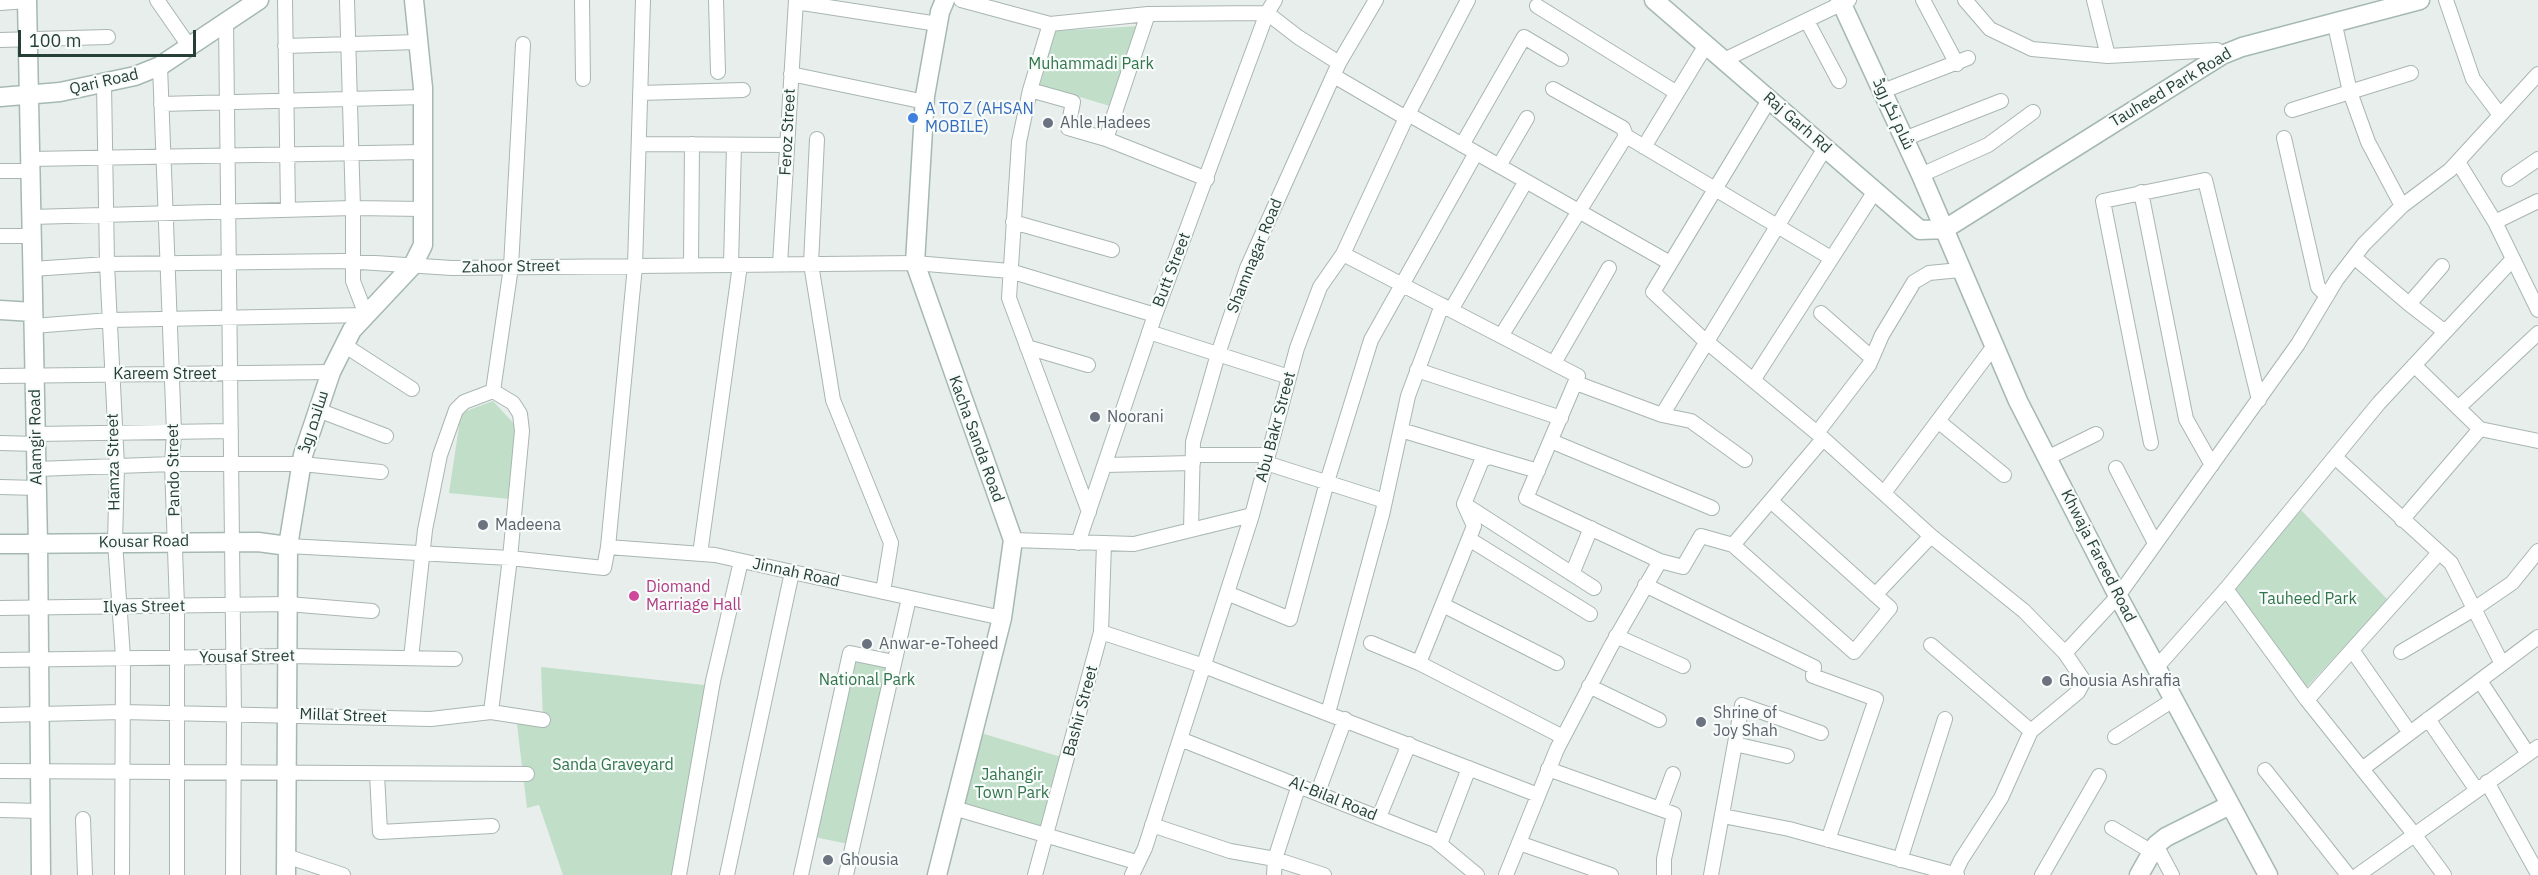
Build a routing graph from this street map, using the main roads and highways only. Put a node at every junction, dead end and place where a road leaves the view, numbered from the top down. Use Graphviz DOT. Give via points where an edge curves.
graph roads {
  1 [pos="259,0"];
  2 [pos="414,0"];
  3 [pos="945,0"];
  4 [pos="1654,0"];
  5 [pos="2420,0"];
  6 [pos="27,1"];
  7 [pos="1844,1"];
  8 [pos="29,96"];
  9 [pos="0,97"];
  10 [pos="1945,229"];
  11 [pos="0,310"];
  12 [pos="33,319"];
  13 [pos="0,544"];
  14 [pos="38,545"];
  15 [pos="288,546"];
  16 [pos="2228,806"];
  17 [pos="41,875"];
  18 [pos="286,875"];
  19 [pos="937,875"];
  20 [pos="2139,875"];
  21 [pos="2268,875"];
  1 -- 8 [label="main road, Qari Road" via="159,66 104,84"];
  2 -- 15 [label="main road, ساندہ روڈ" via="423,97 423,245 413,265 352,330 331,372 302,464"];
  3 -- 19 [label="main road, Kacha Sanda Road" via="925,102 915,263 1013,540 1002,618"];
  4 -- 10 [label="main road, Raj Garh Rd" via="1920,230"];
  5 -- 10 [label="main road, Tauheed Park Road" via="2222,55"];
  6 -- 8 [label="main road, Alamgir Road"];
  7 -- 10 [label="main road, شام نگر روڈ"];
  8 -- 9 [label="main road, Qari Road"];
  8 -- 12 [label="main road, Alamgir Road"];
  10 -- 16 [label="main road, Khwaja Fareed Road" via="2047,458"];
  11 -- 12 [label="main road"];
  12 -- 14 [label="main road, Alamgir Road"];
  13 -- 14 [label="main road, Kousar Road"];
  14 -- 15 [label="main road, Kousar Road" via="232,542"];
  14 -- 17 [label="main road, Alamgir Road"];
  15 -- 18 [label="main road, ساندہ روڈ"];
  16 -- 20 [label="main road" via="2166,837"];
  16 -- 21 [label="main road, Khwaja Fareed Road"];
}
